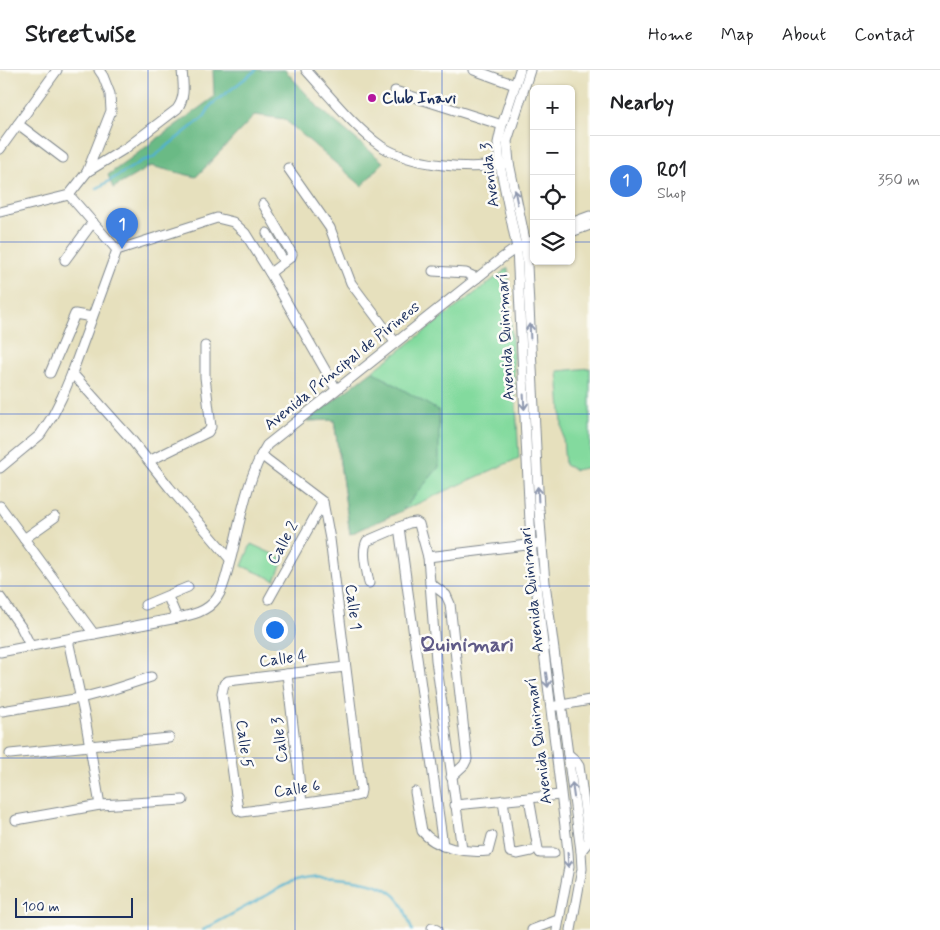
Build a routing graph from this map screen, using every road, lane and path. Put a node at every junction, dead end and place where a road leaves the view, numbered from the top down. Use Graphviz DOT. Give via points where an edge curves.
graph roads {
  1 [pos="57,70"];
  2 [pos="99,70"];
  3 [pos="182,70"];
  4 [pos="306,70"];
  5 [pos="474,70"];
  6 [pos="520,70"];
  7 [pos="530,70"];
  8 [pos="515,85"];
  9 [pos="395,91"];
  10 [pos="18,124"];
  11 [pos="502,125"];
  12 [pos="0,149"];
  13 [pos="63,158"];
  14 [pos="505,164"];
  15 [pos="288,168"];
  16 [pos="86,172"];
  17 [pos="69,195"];
  18 [pos="263,204"];
  19 [pos="0,212"];
  20 [pos="590,216"];
  21 [pos="93,222"];
  22 [pos="575,222"];
  23 [pos="590,225"];
  24 [pos="575,231"];
  25 [pos="267,233"];
  26 [pos="528,244"];
  27 [pos="117,250"];
  28 [pos="65,260"];
  29 [pos="284,262"];
  30 [pos="432,271"];
  31 [pos="270,273"];
  32 [pos="477,278"];
  33 [pos="92,318"];
  34 [pos="395,342"];
  35 [pos="205,346"];
  36 [pos="62,347"];
  37 [pos="79,353"];
  38 [pos="50,372"];
  39 [pos="72,373"];
  40 [pos="336,390"];
  41 [pos="261,455"];
  42 [pos="149,461"];
  43 [pos="0,468"];
  44 [pos="323,502"];
  45 [pos="0,506"];
  46 [pos="55,517"];
  47 [pos="399,527"];
  48 [pos="24,539"];
  49 [pos="541,542"];
  50 [pos="531,544"];
  51 [pos="428,557"];
  52 [pos="230,560"];
  53 [pos="369,583"];
  54 [pos="430,583"];
  55 [pos="188,587"];
  56 [pos="0,597"];
  57 [pos="168,597"];
  58 [pos="269,600"];
  59 [pos="145,606"];
  60 [pos="177,618"];
  61 [pos="94,634"];
  62 [pos="68,640"];
  63 [pos="31,647"];
  64 [pos="0,652"];
  65 [pos="345,667"];
  66 [pos="287,674"];
  67 [pos="150,677"];
  68 [pos="225,682"];
  69 [pos="81,698"];
  70 [pos="590,700"];
  71 [pos="561,705"];
  72 [pos="551,707"];
  73 [pos="2,711"];
  74 [pos="169,738"];
  75 [pos="90,744"];
  76 [pos="10,754"];
  77 [pos="451,777"];
  78 [pos="415,792"];
  79 [pos="360,795"];
  80 [pos="560,795"];
  81 [pos="530,798"];
  82 [pos="183,800"];
  83 [pos="503,800"];
  84 [pos="302,803"];
  85 [pos="100,805"];
  86 [pos="454,805"];
  87 [pos="238,810"];
  88 [pos="16,820"];
  89 [pos="492,836"];
  90 [pos="443,846"];
  91 [pos="462,850"];
  92 [pos="531,851"];
  93 [pos="554,853"];
  94 [pos="558,920"];
  95 [pos="571,927"];
  96 [pos="532,930"];
  97 [pos="557,930"];
  1 -- 10 [label="street"];
  2 -- 16 [label="street" via="110,94 111,111"];
  3 -- 16 [label="street" via="184,95 177,109 126,148"];
  4 -- 14 [label="street" via="358,126 382,146 408,158 445,165 468,168"];
  5 -- 8 [label="street"];
  6 -- 8 [label="street, Avenida 3"];
  7 -- 14 [label="street, Avenida 3" via="507,141"];
  8 -- 11 [label="street, Avenida 3"];
  9 -- 11 [label="street"];
  10 -- 12 [label="street"];
  10 -- 13 [label="street"];
  11 -- 14 [label="street, Avenida 3" via="498,143"];
  14 -- 26 [label="street, Avenida 3"];
  15 -- 34 [label="street" via="330,228 351,282"];
  16 -- 17 [label="street"];
  17 -- 19 [label="street"];
  17 -- 21 [label="street"];
  18 -- 29 [label="street" via="292,254"];
  20 -- 22 [label="street"];
  21 -- 27 [label="street"];
  21 -- 28 [label="street"];
  23 -- 24 [label="street"];
  25 -- 29 [label="street"];
  26 -- 32 [label="street, Avenida Principal de Pirineos"];
  49 -- 26 [label="street, Avenida Quinimari, one-way"];
  26 -- 50 [label="street, Avenida Quinimarí, one-way"];
  27 -- 31 [label="street" via="217,218 233,222 244,233"];
  27 -- 33 [label="street"];
  29 -- 31 [label="street"];
  30 -- 32 [label="street" via="466,272"];
  31 -- 40 [label="street"];
  32 -- 34 [label="street, Avenida Principal de Pirineos"];
  33 -- 36 [label="street" via="75,314"];
  33 -- 37 [label="street"];
  34 -- 40 [label="street, Avenida Principal de Pirineos"];
  35 -- 42 [label="street" via="211,427 208,432"];
  36 -- 37 [label="street"];
  36 -- 38 [label="street"];
  37 -- 39 [label="street"];
  39 -- 42 [label="street"];
  39 -- 43 [label="street" via="40,435"];
  40 -- 41 [label="street, Avenida Principal de Pirineos" via="267,445"];
  41 -- 44 [label="street"];
  41 -- 52 [label="street, Avenida Principal de Pirineos" via="250,483"];
  42 -- 52 [label="street"];
  44 -- 58 [label="street, Calle 2"];
  44 -- 65 [label="street, Calle 1"];
  45 -- 48 [label="street"];
  46 -- 48 [label="street"];
  47 -- 51 [label="street" via="409,522 419,524"];
  47 -- 53 [label="street" via="367,541 364,546"];
  47 -- 90 [label="street"];
  48 -- 61 [label="street"];
  49 -- 50 [label="street"];
  49 -- 71 [label="street, Avenida Quinimari"];
  50 -- 51 [label="street"];
  50 -- 72 [label="street, Avenida Quinimarí, one-way"];
  51 -- 54 [label="street"];
  52 -- 60 [label="street, Avenida Principal de Pirineos" via="217,598 201,612"];
  54 -- 77 [label="street"];
  54 -- 77 [label="street" via="446,595 450,604 461,700 467,759"];
  55 -- 57 [label="street"];
  56 -- 63 [label="street"];
  57 -- 59 [label="street"];
  57 -- 60 [label="street"];
  60 -- 61 [label="street, Avenida Principal de Pirineos"];
  61 -- 62 [label="street, Avenida Principal de Pirineos"];
  62 -- 63 [label="street, Avenida Principal de Pirineos"];
  62 -- 69 [label="street"];
  63 -- 64 [label="street, Avenida Principal de Pirineos"];
  65 -- 66 [label="street, Calle 4"];
  65 -- 79 [label="street, Calle 1"];
  66 -- 68 [label="street, Calle 4"];
  66 -- 84 [label="street, Calle 3"];
  67 -- 69 [label="street"];
  68 -- 87 [label="street, Calle 5" via="222,693"];
  69 -- 73 [label="street"];
  69 -- 75 [label="street"];
  70 -- 71 [label="street"];
  71 -- 72 [label="street"];
  71 -- 95 [label="street, Avenida Quinimari" via="568,754 579,766 589,841 581,852 582,869"];
  72 -- 80 [label="street, Avenida Quinimarí"];
  74 -- 75 [label="street"];
  75 -- 76 [label="street"];
  75 -- 85 [label="street"];
  77 -- 86 [label="street"];
  78 -- 90 [label="street" via="422,831"];
  79 -- 84 [label="street, Calle 6"];
  80 -- 81 [label="street"];
  80 -- 94 [label="street, Avenida Quinimarí, one-way" via="569,867"];
  81 -- 83 [label="street"];
  81 -- 93 [label="street" via="538,849 540,853"];
  82 -- 85 [label="street"];
  83 -- 86 [label="street"];
  83 -- 92 [label="street" via="510,852"];
  84 -- 87 [label="street, Calle 6"];
  85 -- 88 [label="street"];
  86 -- 91 [label="street"];
  89 -- 91 [label="street" via="488,851"];
  90 -- 91 [label="street"];
  94 -- 96 [label="street"];
  94 -- 97 [label="street, Avenida Quinimarí"];
}
